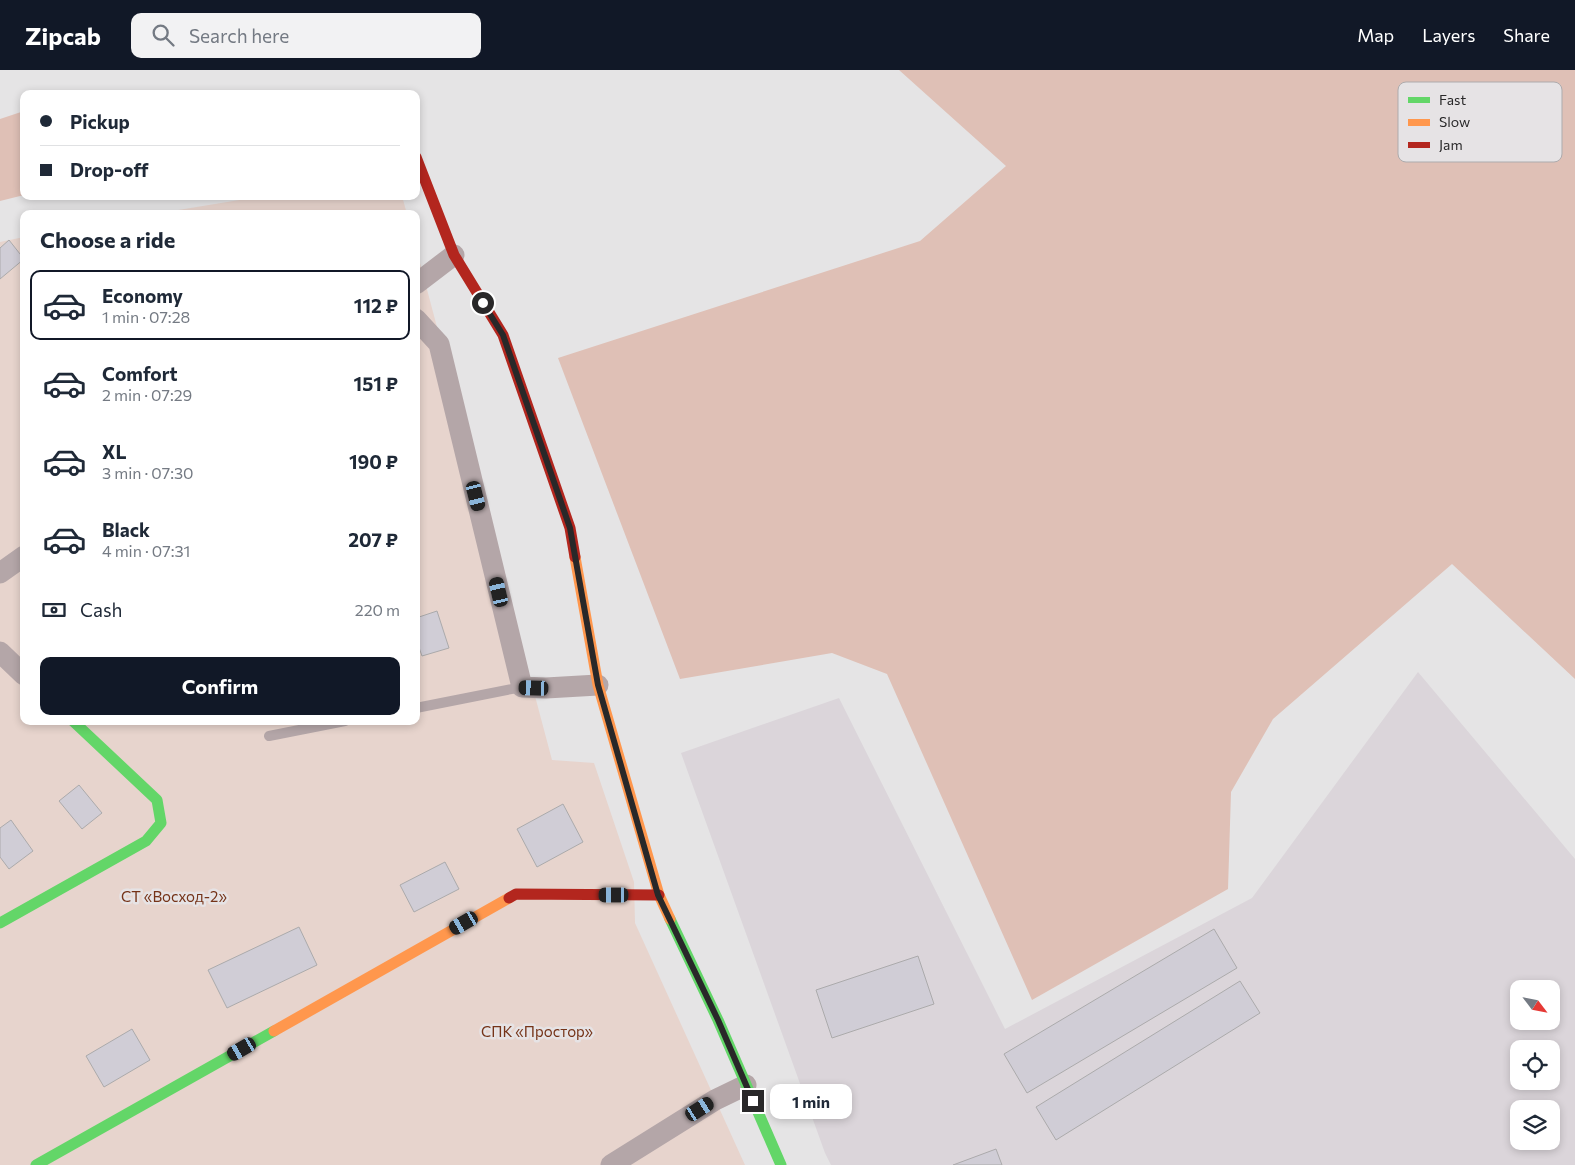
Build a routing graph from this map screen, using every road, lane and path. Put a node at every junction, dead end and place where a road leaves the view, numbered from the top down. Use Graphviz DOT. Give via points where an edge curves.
graph roads {
  1 [pos="420,167"];
  2 [pos="454,255"];
  3 [pos="420,281"];
  4 [pos="420,323"];
  5 [pos="20,559"];
  6 [pos="0,572"];
  7 [pos="0,652"];
  8 [pos="20,671"];
  9 [pos="598,685"];
  10 [pos="522,687"];
  11 [pos="420,707"];
  12 [pos="77,725"];
  13 [pos="325,725"];
  14 [pos="269,736"];
  15 [pos="658,895"];
  16 [pos="0,923"];
  17 [pos="746,1085"];
  18 [pos="36,1165"];
  19 [pos="611,1165"];
  20 [pos="781,1165"];
  1 -- 2 [label="street"];
  2 -- 3 [label="street"];
  2 -- 9 [label="street" via="503,335 570,528"];
  4 -- 10 [label="street" via="439,344"];
  5 -- 6 [label="street"];
  7 -- 8 [label="street"];
  9 -- 10 [label="street"];
  9 -- 15 [label="street"];
  10 -- 11 [label="lane"];
  12 -- 16 [label="street" via="157,800 161,823 146,841"];
  13 -- 14 [label="lane"];
  15 -- 17 [label="street"];
  15 -- 18 [label="street" via="516,894"];
  17 -- 19 [label="street" via="715,1100"];
  17 -- 20 [label="street"];
}
